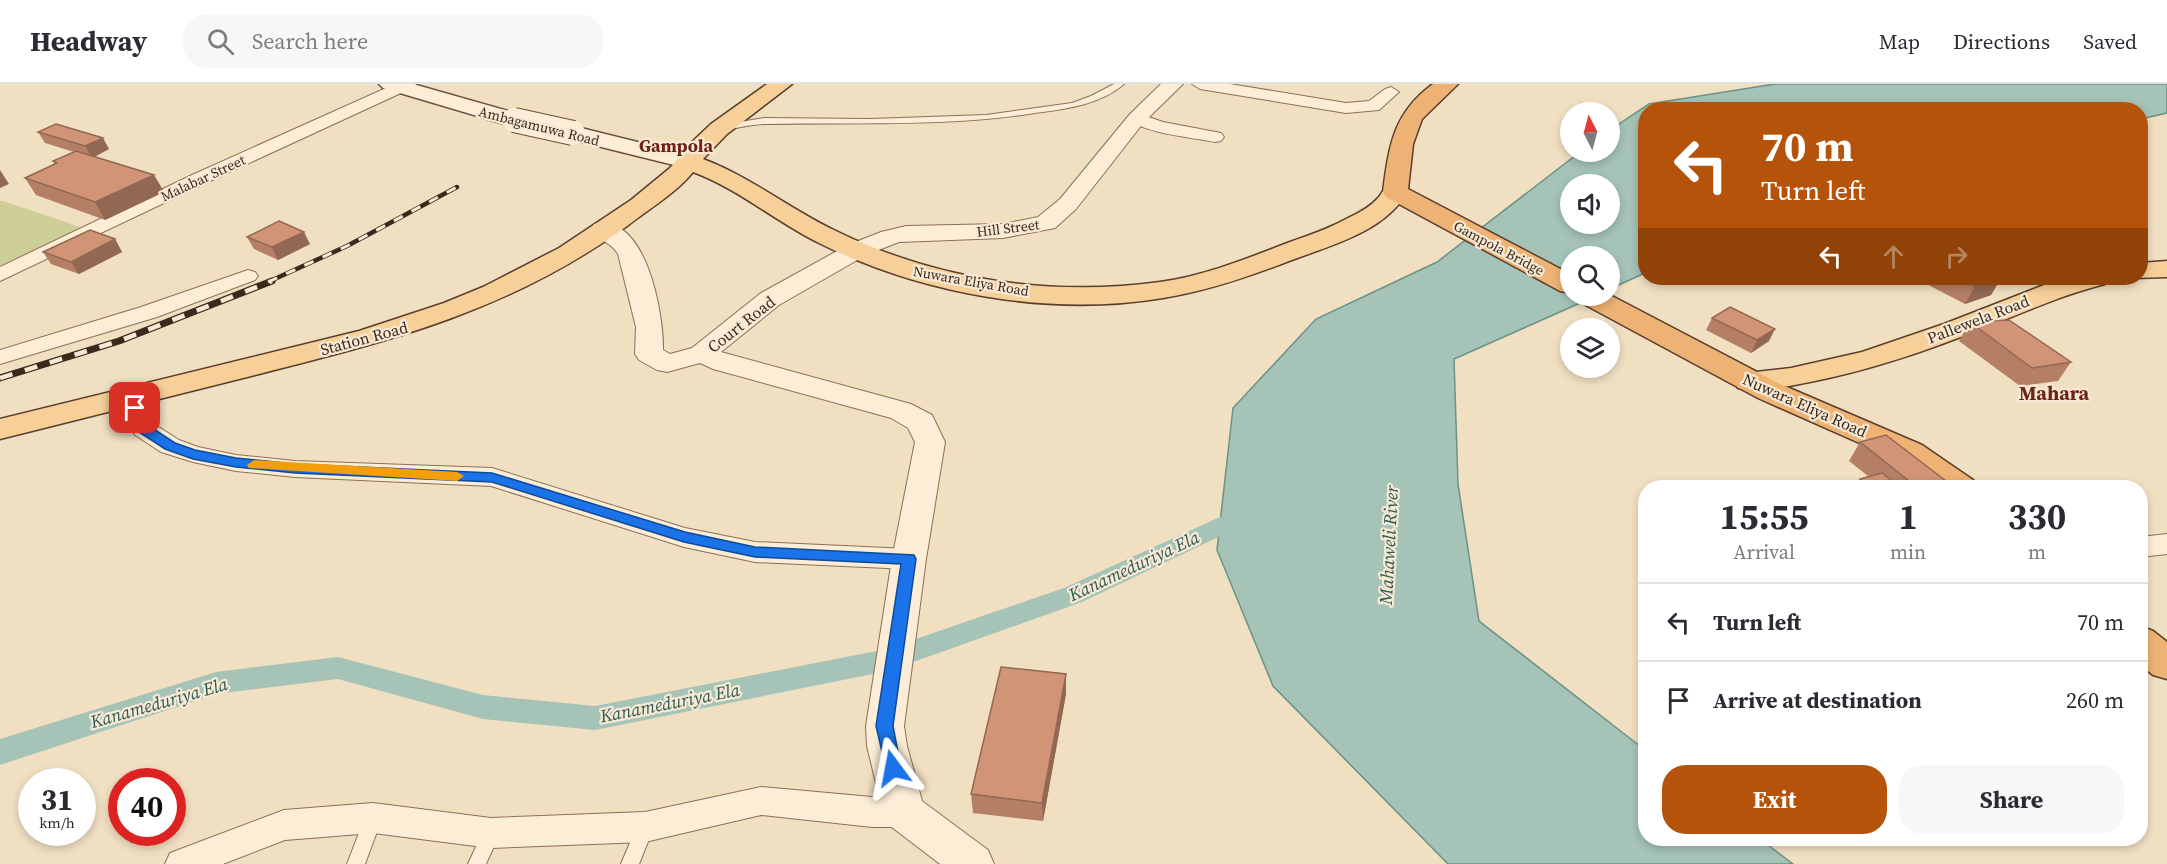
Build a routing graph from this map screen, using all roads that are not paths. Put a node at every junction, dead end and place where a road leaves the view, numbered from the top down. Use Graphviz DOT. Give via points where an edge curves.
graph roads {
  1 [pos="781,84"];
  2 [pos="1119,84"];
  3 [pos="1173,84"];
  4 [pos="1200,84"];
  5 [pos="1448,84"];
  6 [pos="399,85"];
  7 [pos="1391,92"];
  8 [pos="1137,118"];
  9 [pos="722,128"];
  10 [pos="1215,137"];
  11 [pos="690,162"];
  12 [pos="1395,192"];
  13 [pos="603,230"];
  14 [pos="857,250"];
  15 [pos="2167,269"];
  16 [pos="2148,270"];
  17 [pos="0,275"];
  18 [pos="248,276"];
  19 [pos="1560,280"];
  20 [pos="2069,285"];
  21 [pos="1609,306"];
  22 [pos="702,354"];
  23 [pos="0,357"];
  24 [pos="1862,363"];
  25 [pos="1749,381"];
  26 [pos="135,396"];
  27 [pos="1808,408"];
  28 [pos="0,429"];
  29 [pos="1950,480"];
  30 [pos="2167,544"];
  31 [pos="2148,546"];
  32 [pos="907,574"];
  33 [pos="2148,648"];
  34 [pos="2167,664"];
  35 [pos="904,812"];
  36 [pos="373,818"];
  37 [pos="645,827"];
  38 [pos="491,833"];
  39 [pos="183,864"];
  40 [pos="356,864"];
  41 [pos="477,864"];
  42 [pos="630,864"];
  43 [pos="973,864"];
  1 -- 9 [label="main road, Station Road"];
  2 -- 9 [label="lane" via="1074,105 986,118 764,122"];
  3 -- 8 [label="street, Hill Street"];
  4 -- 7 [label="street" via="1346,108 1373,106"];
  5 -- 12 [label="highway" via="1423,101 1411,115 1401,141"];
  6 -- 11 [label="main road, Ambagamuwa Road, bridge" via="514,120"];
  6 -- 17 [label="street, Malabar Street"];
  8 -- 10 [label="street"];
  8 -- 14 [label="street, Hill Street" via="1068,204 1046,223 1003,231 906,233"];
  9 -- 11 [label="main road, Station Road"];
  11 -- 13 [label="main road, Station Road"];
  11 -- 14 [label="main road, Nuwara Eliya Road" via="722,173 811,228"];
  12 -- 14 [label="main road, Nuwara Eliya Road" via="1392,202 1382,210 1300,248 1224,275 1141,292 1011,290 925,274"];
  12 -- 19 [label="highway, Gampola Bridge"];
  13 -- 22 [label="street, Court Road" via="624,243 631,254 650,327 649,354 667,364"];
  13 -- 26 [label="main road, Station Road" via="515,284 423,321"];
  14 -- 22 [label="street, Court Road" via="770,299"];
  15 -- 16 [label="main road"];
  18 -- 23 [label="street" via="149,312"];
  20 -- 24 [label="main road, Pallewela Road"];
  21 -- 25 [label="highway, Nuwara Eliya Road"];
  22 -- 32 [label="street" via="901,411 921,422 930,442"];
  24 -- 25 [label="main road, Pallewela Road"];
  24 -- 27 [label="main road, Pallewela Road" via="1811,398"];
  25 -- 27 [label="highway, Nuwara Eliya Road"];
  26 -- 28 [label="main road, Station Road"];
  26 -- 32 [label="street" via="135,408 144,429 170,446 193,454 295,469 492,477 684,537 755,552"];
  27 -- 29 [label="highway, Nuwara Eliya Road" via="1911,453"];
  30 -- 31 [label="street"];
  32 -- 35 [label="street" via="885,726"];
  33 -- 34 [label="highway"];
  35 -- 37 [label="street" via="761,801"];
  35 -- 43 [label="street"];
  36 -- 38 [label="street"];
  36 -- 39 [label="street" via="284,825"];
  36 -- 40 [label="lane"];
  37 -- 38 [label="street"];
  37 -- 42 [label="lane"];
  38 -- 41 [label="lane"];
}
